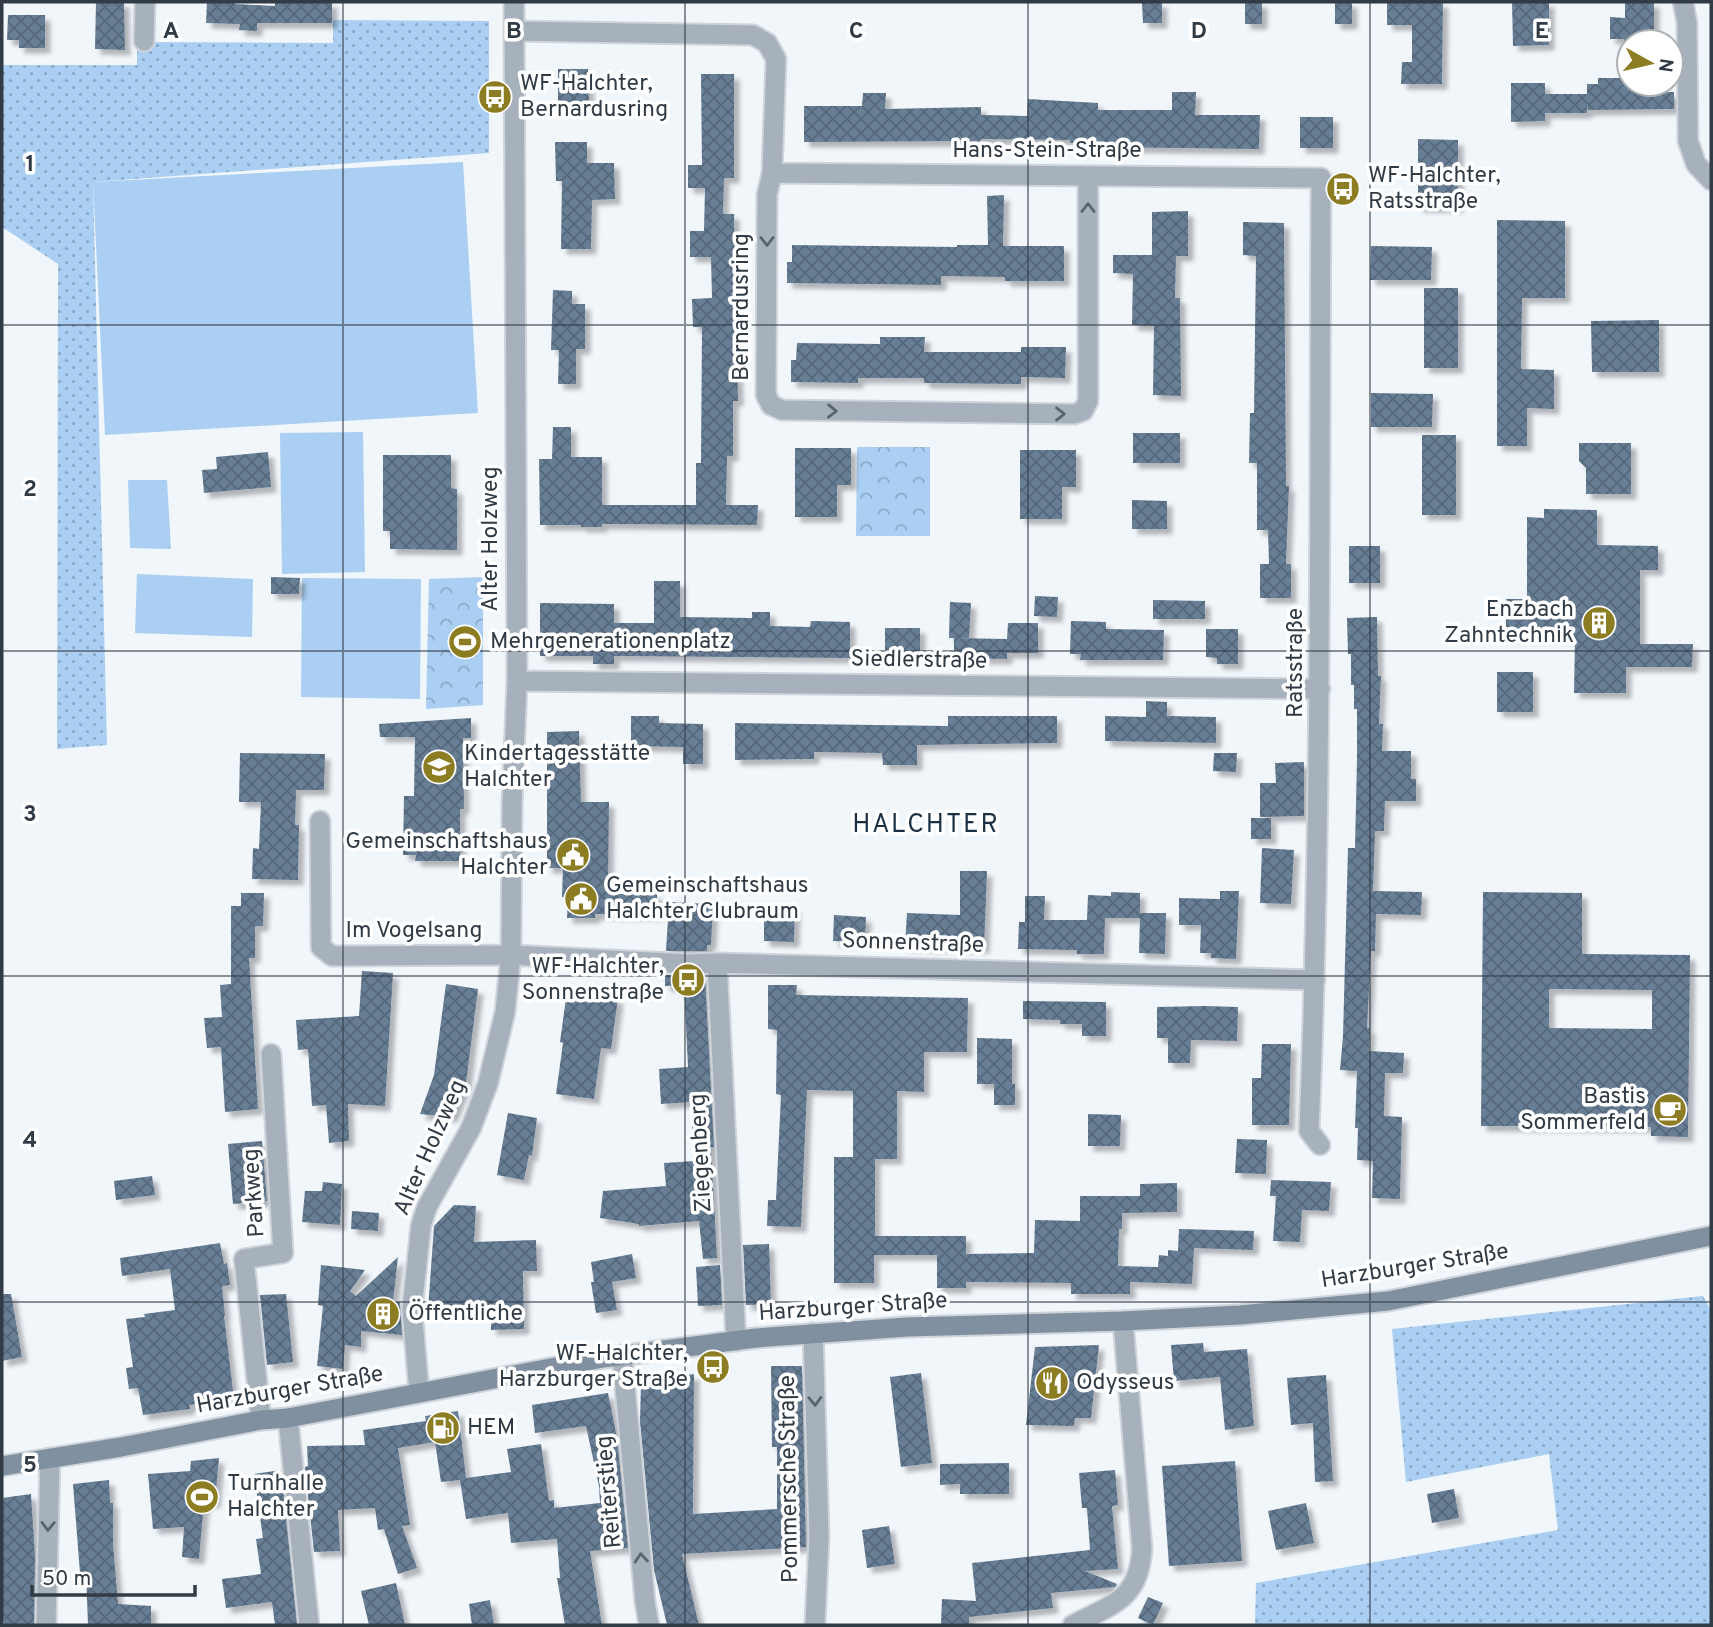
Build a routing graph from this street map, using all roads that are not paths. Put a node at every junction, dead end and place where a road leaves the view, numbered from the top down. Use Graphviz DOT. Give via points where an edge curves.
graph roads {
  1 [pos="145,2"];
  2 [pos="514,2"];
  3 [pos="1683,2"];
  4 [pos="514,31"];
  5 [pos="144,41"];
  6 [pos="772,173"];
  7 [pos="1088,176"];
  8 [pos="1321,178"];
  9 [pos="1711,180"];
  10 [pos="517,681"];
  11 [pos="1320,690"];
  12 [pos="320,821"];
  13 [pos="510,955"];
  14 [pos="717,963"];
  15 [pos="1315,980"];
  16 [pos="271,1054"];
  17 [pos="1320,1145"];
  18 [pos="1711,1236"];
  19 [pos="1123,1321"];
  20 [pos="813,1333"];
  21 [pos="736,1341"];
  22 [pos="622,1355"];
  23 [pos="419,1392"];
  24 [pos="288,1418"];
  25 [pos="261,1420"];
  26 [pos="50,1458"];
  27 [pos="2,1466"];
  28 [pos="46,1625"];
  29 [pos="309,1625"];
  30 [pos="649,1625"];
  31 [pos="815,1625"];
  32 [pos="1073,1625"];
  1 -- 5 [label="street"];
  2 -- 4 [label="street, Alter Holzweg"];
  3 -- 9 [label="street" via="1688,23 1688,141 1696,164"];
  4 -- 6 [label="street, Bernardusring" via="753,35 767,43 776,59"];
  4 -- 10 [label="street, Alter Holzweg"];
  6 -- 7 [label="street, Hans-Stein-Straße"];
  6 -- 7 [label="street, Bernardusring, one-way" via="767,195 766,381 771,405 782,410 935,413 1083,411 1088,401"];
  7 -- 8 [label="street, Hans-Stein-Straße"];
  8 -- 11 [label="street, Ratsstraße"];
  10 -- 11 [label="street, Siedlerstraße"];
  10 -- 13 [label="street, Alter Holzweg"];
  11 -- 15 [label="street, Ratsstraße"];
  12 -- 13 [label="street, Im Vogelsang" via="321,947 332,956"];
  13 -- 14 [label="street, Sonnenstraße"];
  13 -- 23 [label="street, Alter Holzweg" via="505,1012 484,1093 421,1225 412,1309"];
  14 -- 15 [label="street, Sonnenstraße"];
  14 -- 21 [label="street, Ziegenberg"];
  15 -- 17 [label="street, Ratsstraße" via="1309,1131"];
  16 -- 25 [label="street, Parkweg" via="283,1253 244,1259"];
  18 -- 19 [label="main road, Harzburger Straße" via="1388,1301"];
  19 -- 20 [label="main road, Harzburger Straße"];
  19 -- 32 [label="street" via="1141,1567 1126,1594"];
  20 -- 21 [label="main road, Harzburger Straße"];
  20 -- 31 [label="street, Pommersche Straße, one-way" via="819,1537"];
  21 -- 22 [label="main road, Harzburger Straße"];
  22 -- 23 [label="main road, Harzburger Straße"];
  30 -- 22 [label="street, Reiterstieg, one-way"];
  23 -- 24 [label="main road, Harzburger Straße"];
  24 -- 25 [label="main road, Harzburger Straße"];
  24 -- 29 [label="street"];
  25 -- 26 [label="main road, Harzburger Straße"];
  26 -- 27 [label="main road, Harzburger Straße"];
  26 -- 28 [label="street, one-way"];
}
